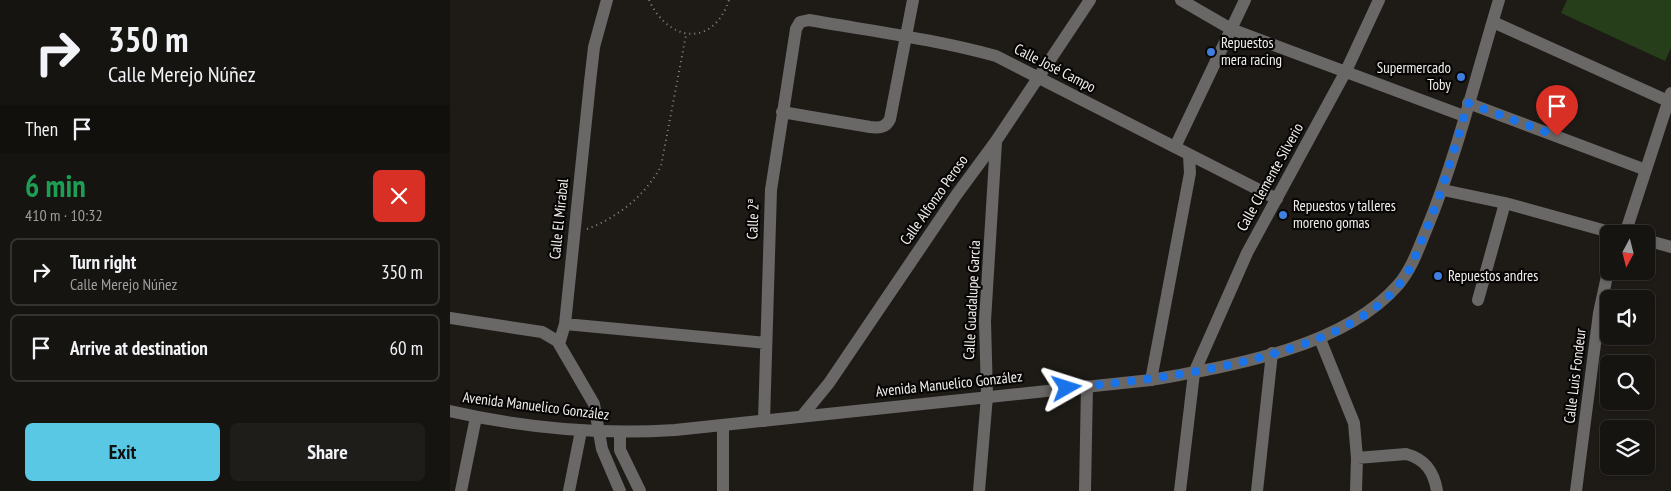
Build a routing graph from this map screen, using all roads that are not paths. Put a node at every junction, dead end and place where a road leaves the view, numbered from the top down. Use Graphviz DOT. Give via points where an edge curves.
graph roads {
  1 [pos="607,0"];
  2 [pos="914,0"];
  3 [pos="1090,0"];
  4 [pos="1181,0"];
  5 [pos="1245,0"];
  6 [pos="1379,0"];
  7 [pos="1499,0"];
  8 [pos="800,22"];
  9 [pos="1493,22"];
  10 [pos="1232,29"];
  11 [pos="907,36"];
  12 [pos="1346,71"];
  13 [pos="1037,78"];
  14 [pos="1669,97"];
  15 [pos="1468,103"];
  16 [pos="782,112"];
  17 [pos="1464,116"];
  18 [pos="996,141"];
  19 [pos="1175,147"];
  20 [pos="1189,156"];
  21 [pos="1646,170"];
  22 [pos="1443,190"];
  23 [pos="1277,199"];
  24 [pos="1505,204"];
  25 [pos="1629,225"];
  26 [pos="1600,230"];
  27 [pos="1655,243"];
  28 [pos="1671,247"];
  29 [pos="1606,280"];
  30 [pos="1478,300"];
  31 [pos="450,318"];
  32 [pos="565,324"];
  33 [pos="1320,340"];
  34 [pos="559,342"];
  35 [pos="766,343"];
  36 [pos="1272,353"];
  37 [pos="1194,372"];
  38 [pos="1151,380"];
  39 [pos="1086,386"];
  40 [pos="987,396"];
  41 [pos="450,411"];
  42 [pos="476,416"];
  43 [pos="802,416"];
  44 [pos="764,421"];
  45 [pos="723,425"];
  46 [pos="581,431"];
  47 [pos="598,432"];
  48 [pos="620,432"];
  49 [pos="1358,458"];
  50 [pos="461,491"];
  51 [pos="569,491"];
  52 [pos="620,491"];
  53 [pos="640,491"];
  54 [pos="723,491"];
  55 [pos="979,491"];
  56 [pos="1085,491"];
  57 [pos="1180,491"];
  58 [pos="1257,491"];
  59 [pos="1356,491"];
  60 [pos="1437,491"];
  61 [pos="1576,491"];
  1 -- 32 [label="street, Calle El Mirabal" via="594,47"];
  2 -- 11 [label="street"];
  3 -- 13 [label="street, Calle Alfonzo Peroso"];
  4 -- 10 [label="street"];
  5 -- 10 [label="street"];
  6 -- 12 [label="street, Calle Clemente Silverio"];
  7 -- 9 [label="street, Avenida Manuelico González"];
  8 -- 11 [label="street, Calle José Campo" via="809,20"];
  8 -- 16 [label="street, Calle 2ª" via="796,29"];
  9 -- 14 [label="street"];
  9 -- 15 [label="street, Avenida Manuelico González"];
  10 -- 12 [label="street"];
  10 -- 19 [label="street"];
  11 -- 13 [label="street, Calle José Campo" via="996,56"];
  11 -- 16 [label="street" via="886,126 870,127"];
  12 -- 17 [label="street"];
  12 -- 23 [label="street, Calle Clemente Silverio"];
  13 -- 18 [label="street, Calle Alfonzo Peroso"];
  13 -- 19 [label="street, Calle José Campo"];
  14 -- 21 [label="street"];
  15 -- 17 [label="street, Avenida Manuelico González"];
  15 -- 21 [label="street"];
  16 -- 35 [label="street, Calle 2ª" via="771,190"];
  17 -- 22 [label="street, Avenida Manuelico González"];
  18 -- 40 [label="street, Calle Guadalupe García" via="985,321"];
  18 -- 43 [label="street, Calle Alfonzo Peroso" via="830,382"];
  19 -- 20 [label="street, Calle José Campo"];
  20 -- 23 [label="street, Calle José Campo"];
  20 -- 38 [label="street" via="1190,173"];
  21 -- 25 [label="street"];
  22 -- 24 [label="street"];
  22 -- 33 [label="street, Avenida Manuelico González" via="1402,280 1372,308"];
  23 -- 37 [label="street, Calle Clemente Silverio" via="1247,253"];
  24 -- 26 [label="street"];
  24 -- 30 [label="street"];
  27 -- 28 [label="street"];
  29 -- 61 [label="street, Calle Luis Fondeur"];
  31 -- 34 [label="street" via="542,332"];
  32 -- 34 [label="street, Calle El Mirabal"];
  32 -- 35 [label="street"];
  33 -- 36 [label="street, Avenida Manuelico González"];
  33 -- 49 [label="street" via="1354,423"];
  34 -- 47 [label="street" via="560,349 594,404"];
  35 -- 44 [label="street, Calle 2ª"];
  36 -- 37 [label="street, Avenida Manuelico González"];
  36 -- 58 [label="street"];
  37 -- 38 [label="street, Avenida Manuelico González"];
  37 -- 57 [label="street, Calle Clemente Silverio"];
  38 -- 39 [label="street, Avenida Manuelico González"];
  39 -- 40 [label="street, Avenida Manuelico González"];
  39 -- 56 [label="street"];
  40 -- 43 [label="street, Avenida Manuelico González"];
  40 -- 55 [label="street, Calle Guadalupe García"];
  41 -- 42 [label="street, Avenida Manuelico González"];
  42 -- 46 [label="street, Avenida Manuelico González"];
  42 -- 50 [label="street"];
  43 -- 44 [label="street, Avenida Manuelico González"];
  44 -- 45 [label="street, Avenida Manuelico González"];
  45 -- 48 [label="street, Avenida Manuelico González"];
  45 -- 54 [label="street"];
  46 -- 47 [label="street, Avenida Manuelico González"];
  46 -- 51 [label="street"];
  47 -- 48 [label="street, Avenida Manuelico González"];
  47 -- 52 [label="street"];
  48 -- 53 [label="street" via="620,450"];
  49 -- 59 [label="street"];
  49 -- 60 [label="street" via="1412,456 1428,465"];
}
